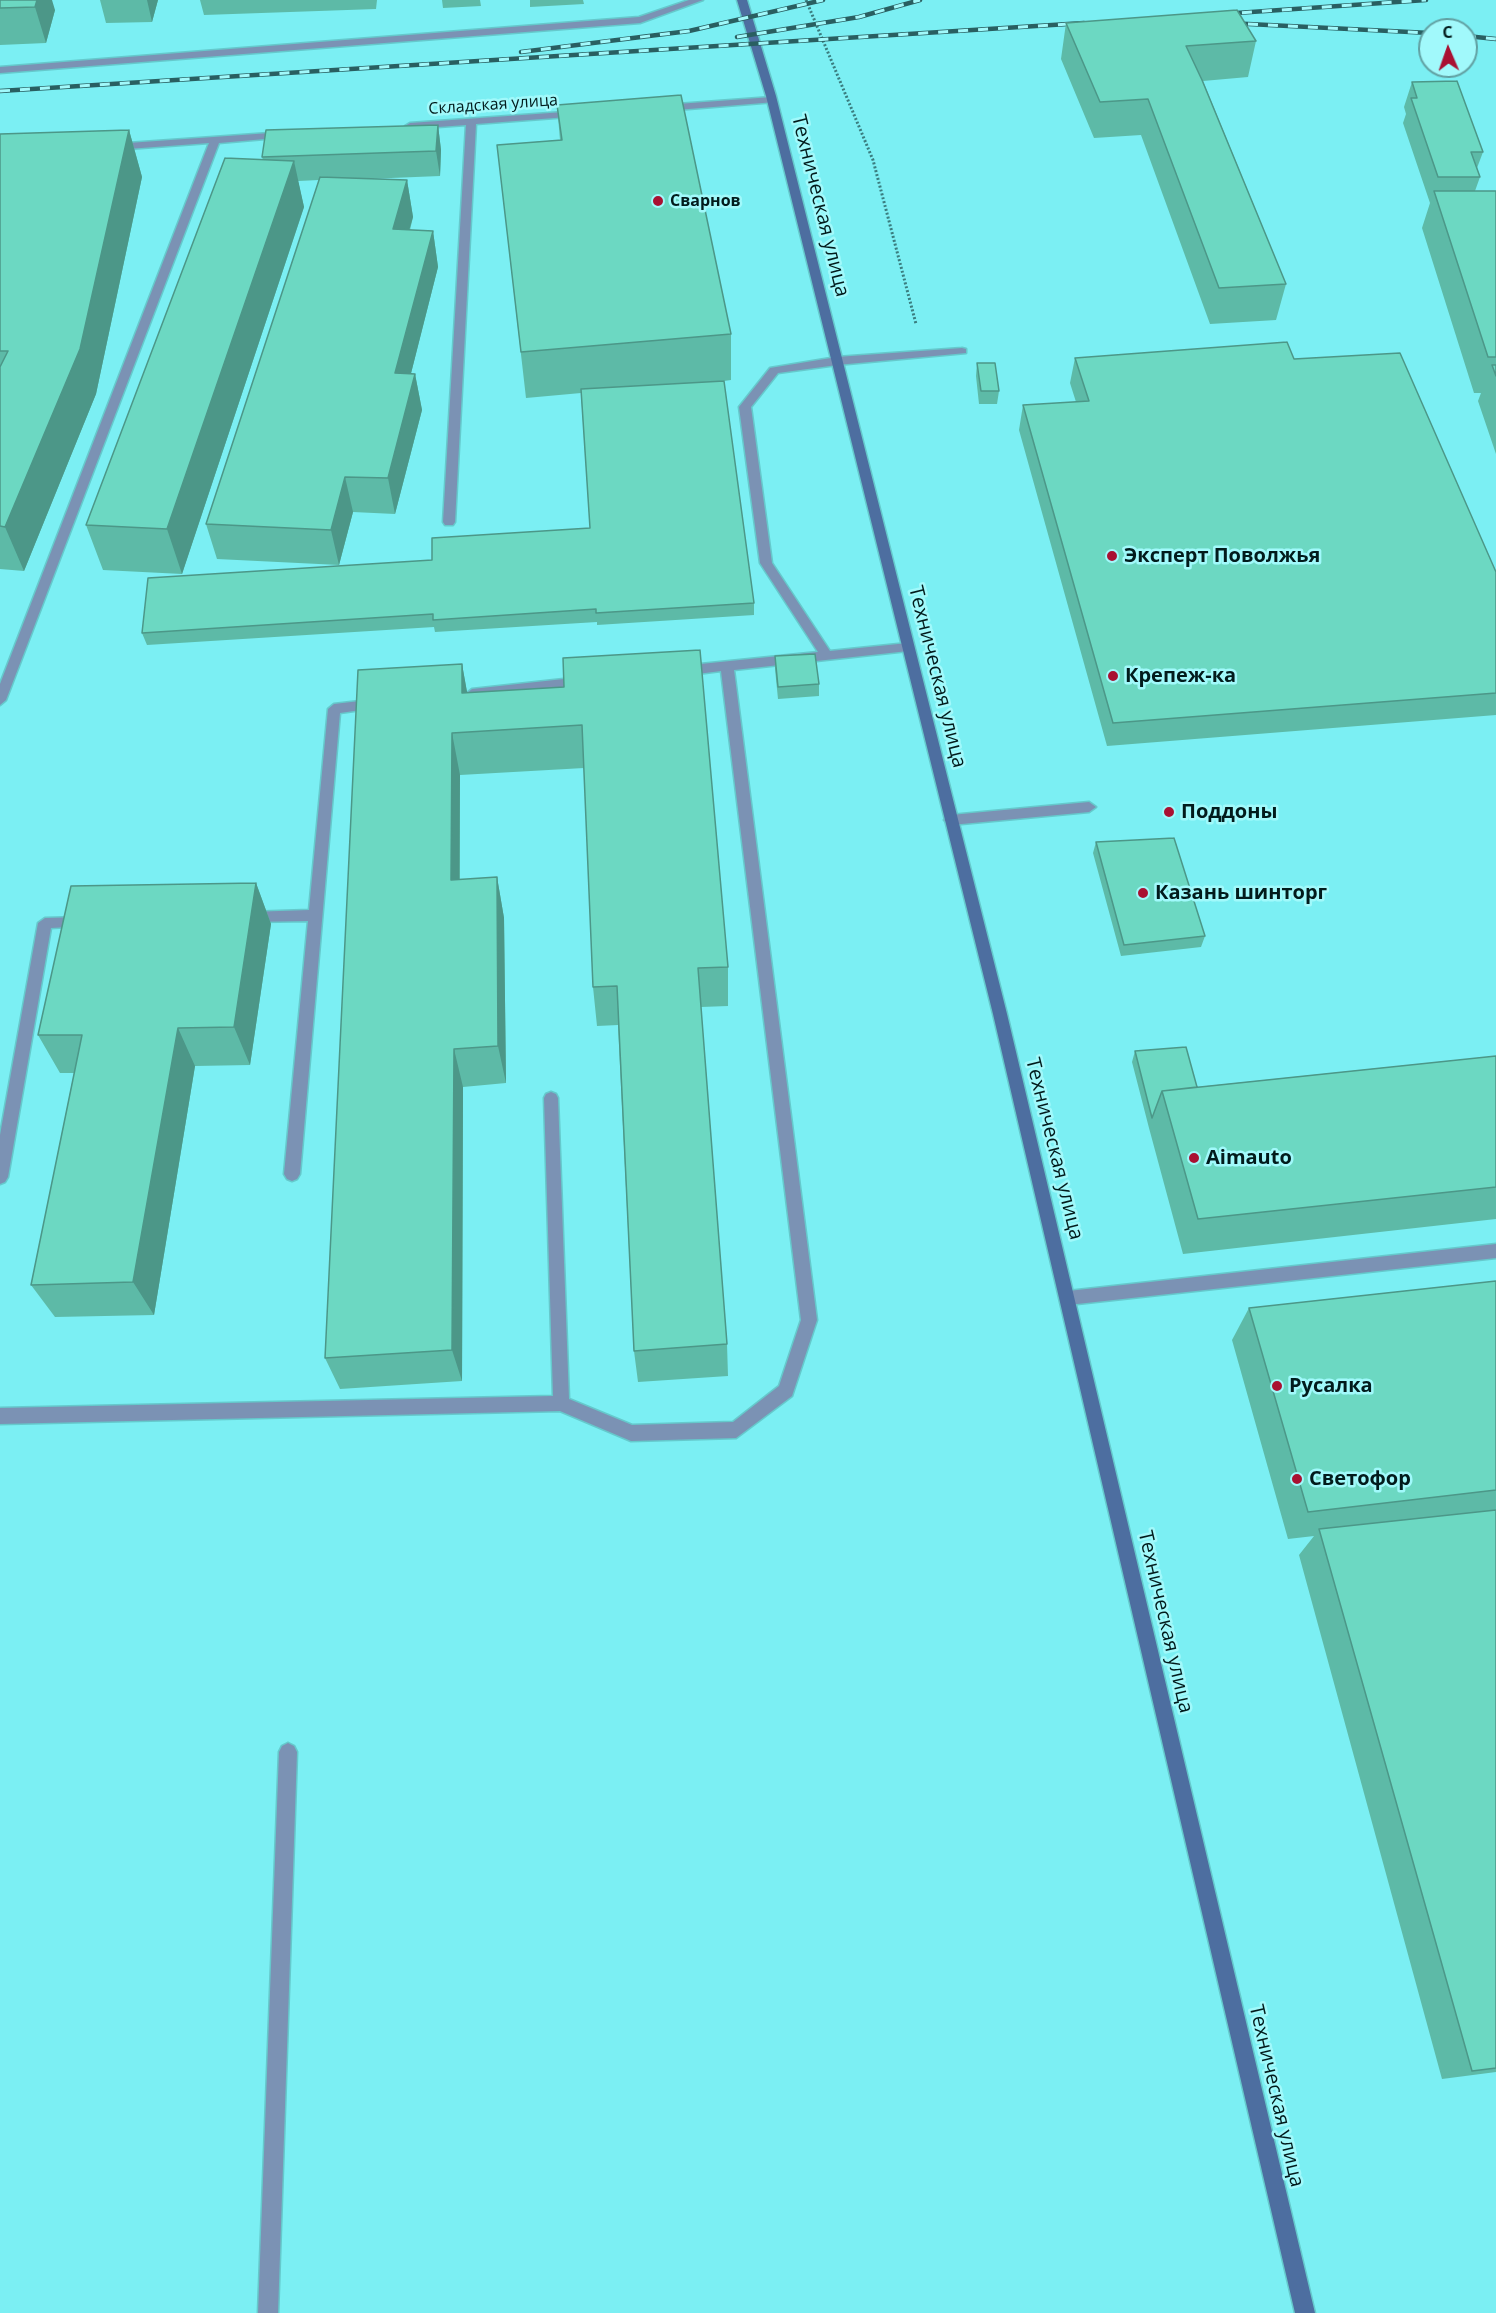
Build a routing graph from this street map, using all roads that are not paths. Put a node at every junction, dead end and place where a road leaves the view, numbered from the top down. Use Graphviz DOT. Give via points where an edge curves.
graph roads {
  1 [pos="698,0"];
  2 [pos="742,0"];
  3 [pos="0,69"];
  4 [pos="772,100"];
  5 [pos="658,108"];
  6 [pos="588,113"];
  7 [pos="471,122"];
  8 [pos="401,127"];
  9 [pos="296,134"];
  10 [pos="215,140"];
  11 [pos="107,148"];
  12 [pos="962,351"];
  13 [pos="837,361"];
  14 [pos="449,522"];
  15 [pos="908,647"];
  16 [pos="826,655"];
  17 [pos="727,666"];
  18 [pos="668,672"];
  19 [pos="596,680"];
  20 [pos="453,696"];
  21 [pos="0,700"];
  22 [pos="394,702"];
  23 [pos="1089,807"];
  24 [pos="951,820"];
  25 [pos="315,915"];
  26 [pos="233,918"];
  27 [pos="92,922"];
  28 [pos="551,1098"];
  29 [pos="292,1174"];
  30 [pos="0,1177"];
  31 [pos="1496,1251"];
  32 [pos="1068,1298"];
  33 [pos="561,1403"];
  34 [pos="0,1416"];
  35 [pos="288,1752"];
  36 [pos="268,2313"];
  37 [pos="1305,2313"];
  1 -- 3 [label="lane" via="640,20"];
  2 -- 4 [label="main road, Техническая улица"];
  4 -- 5 [label="lane"];
  4 -- 13 [label="main road, Техническая улица"];
  6 -- 7 [label="lane, Складская улица"];
  7 -- 8 [label="lane, Складская улица"];
  7 -- 14 [label="lane"];
  9 -- 10 [label="lane"];
  10 -- 11 [label="lane"];
  10 -- 21 [label="lane"];
  12 -- 13 [label="lane"];
  13 -- 15 [label="main road, Техническая улица"];
  13 -- 16 [label="lane" via="774,370 745,407 766,563"];
  15 -- 16 [label="lane"];
  15 -- 24 [label="main road, Техническая улица"];
  16 -- 17 [label="lane"];
  17 -- 18 [label="lane"];
  17 -- 33 [label="lane" via="809,1320 786,1391 736,1430 631,1433"];
  19 -- 20 [label="lane"];
  22 -- 25 [label="lane" via="334,709"];
  23 -- 24 [label="lane"];
  24 -- 32 [label="main road, Техническая улица"];
  25 -- 26 [label="lane"];
  25 -- 29 [label="lane"];
  27 -- 30 [label="lane" via="45,923"];
  28 -- 33 [label="lane"];
  31 -- 32 [label="lane"];
  32 -- 37 [label="main road, Техническая улица"];
  33 -- 34 [label="lane"];
  35 -- 36 [label="lane"];
}
